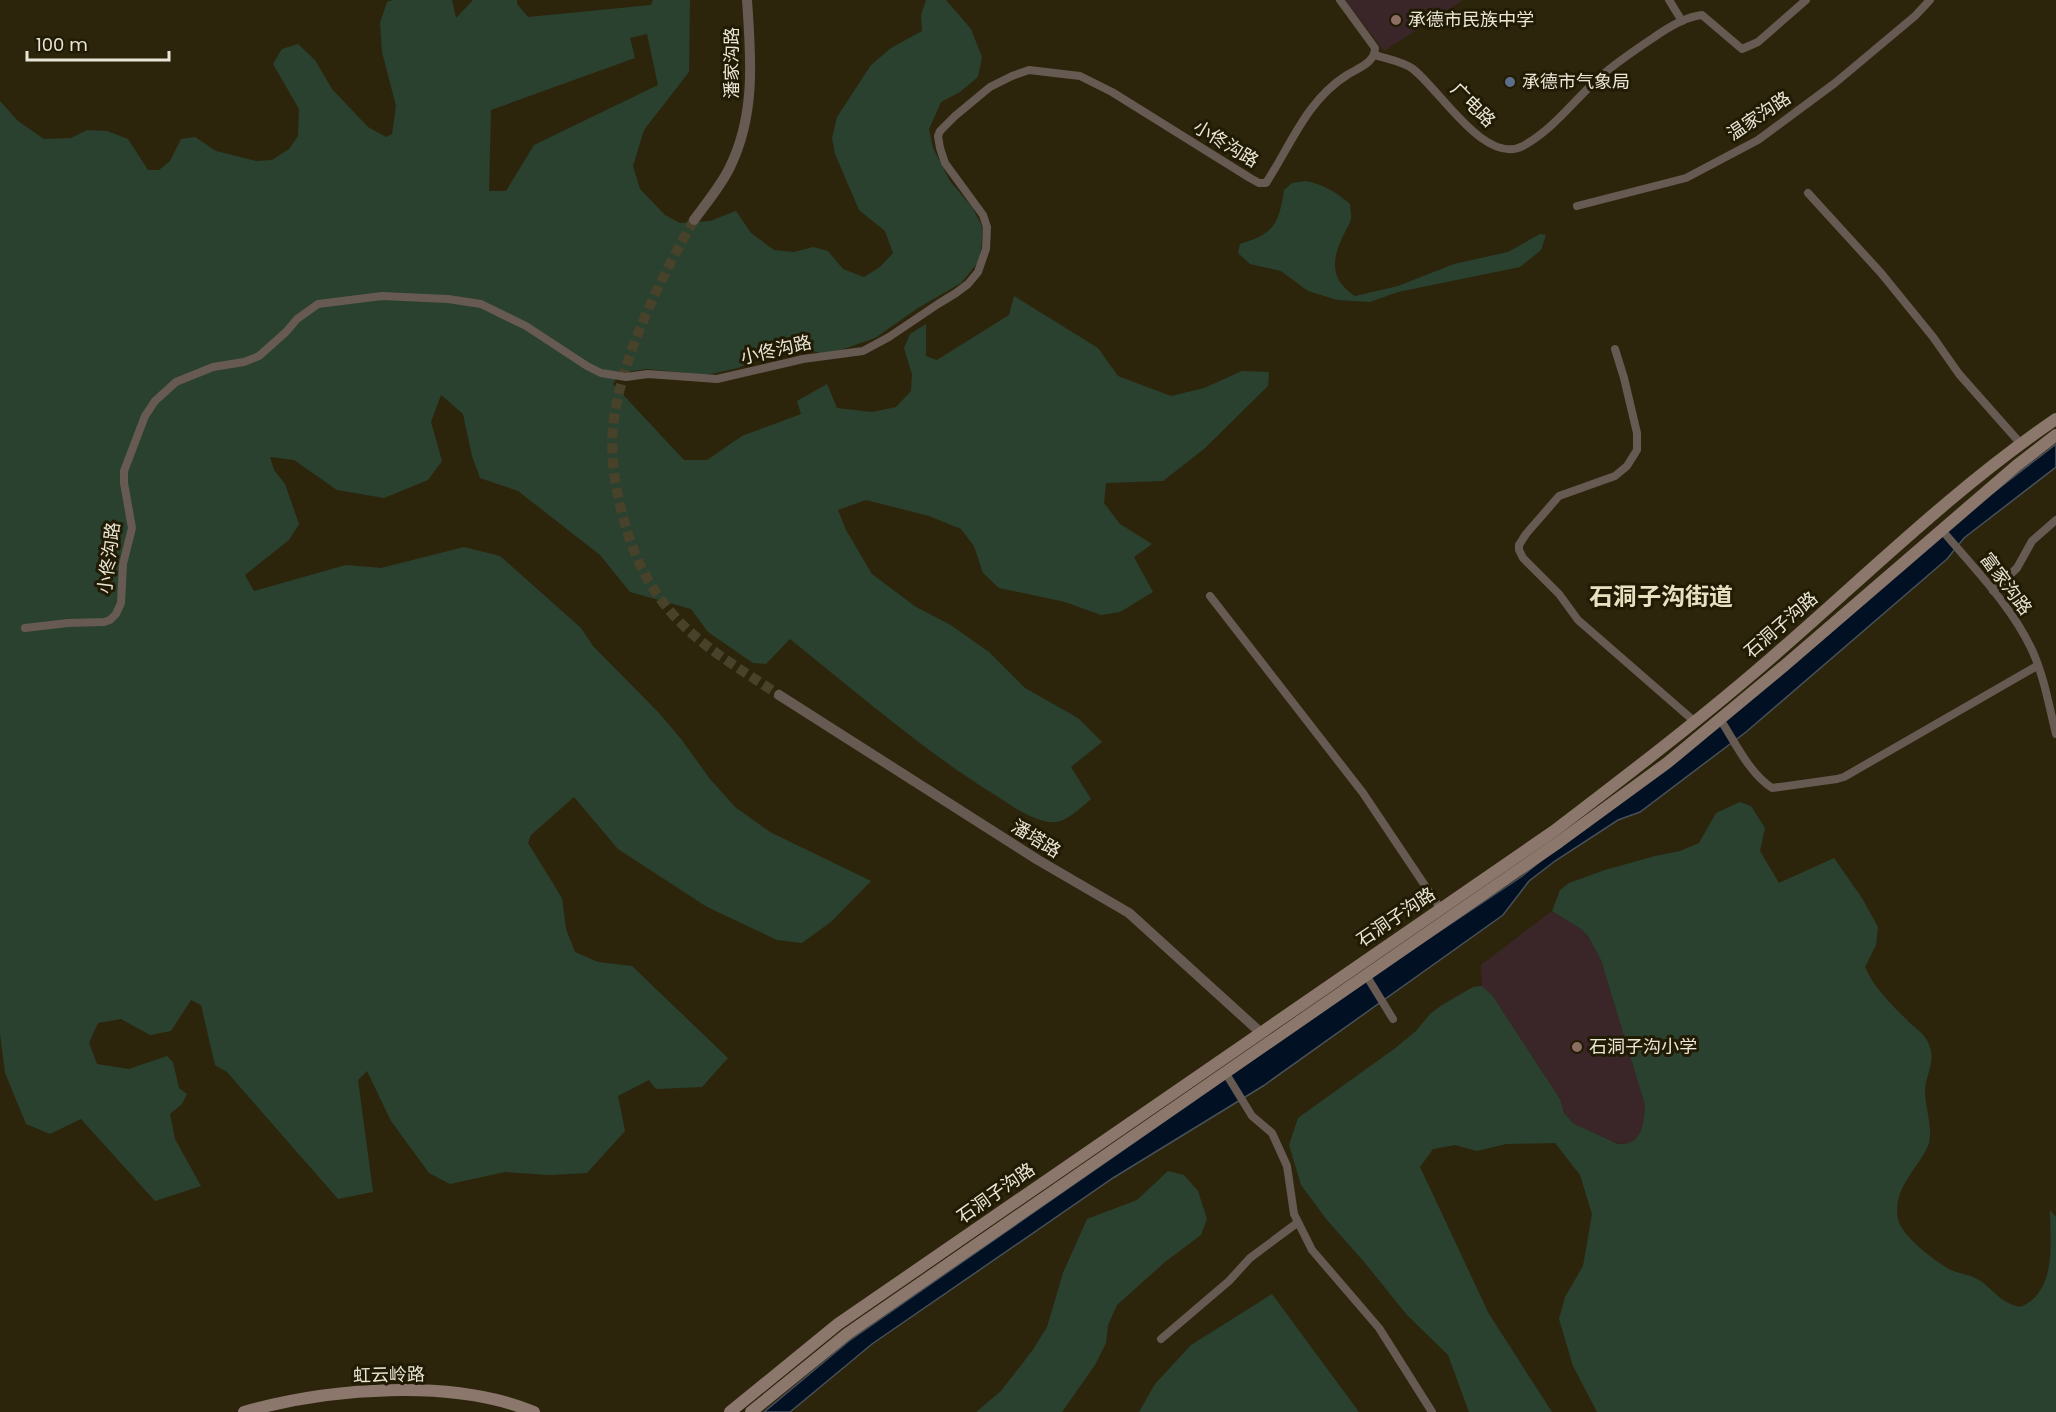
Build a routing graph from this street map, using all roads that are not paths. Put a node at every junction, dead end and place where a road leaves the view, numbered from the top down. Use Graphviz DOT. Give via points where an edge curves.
graph roads {
  1 [pos="747,0"];
  2 [pos="1340,0"];
  3 [pos="1669,0"];
  4 [pos="1806,0"];
  5 [pos="1930,0"];
  6 [pos="1682,21"];
  7 [pos="1375,55"];
  8 [pos="1808,193"];
  9 [pos="1577,206"];
  10 [pos="694,220"];
  11 [pos="1615,349"];
  12 [pos="2056,419"];
  13 [pos="2056,435"];
  14 [pos="2021,444"];
  15 [pos="2056,520"];
  16 [pos="1943,530"];
  17 [pos="1993,591"];
  18 [pos="1210,596"];
  19 [pos="25,628"];
  20 [pos="2037,666"];
  21 [pos="779,695"];
  22 [pos="1721,720"];
  23 [pos="1694,721"];
  24 [pos="2056,734"];
  25 [pos="1440,908"];
  26 [pos="1367,977"];
  27 [pos="1393,1019"];
  28 [pos="1260,1032"];
  29 [pos="1226,1074"];
  30 [pos="1298,1223"];
  31 [pos="1161,1339"];
  32 [pos="244,1412"];
  33 [pos="534,1412"];
  34 [pos="730,1412"];
  35 [pos="751,1412"];
  36 [pos="1432,1412"];
  1 -- 10 [label="street, 潘家沟路" via="752,63 750,100 730,167"];
  2 -- 7 [label="street" via="1375,48"];
  3 -- 6 [label="street"];
  4 -- 6 [label="street" via="1758,42 1742,49 1702,15"];
  5 -- 9 [label="street, 温家沟路" via="1835,83 1758,140 1686,178"];
  6 -- 7 [label="street, 广电路" via="1611,68 1544,133 1514,149 1497,148 1474,133 1412,68"];
  7 -- 19 [label="street, 小佟沟路" via="1336,81 1309,110 1266,183 1250,178 1080,76 1029,70 990,87 955,116 939,136 945,164 983,215 987,227 986,249 978,272 956,293 863,351 803,359 717,379 648,374 626,377 587,366 526,326 481,304 382,296 318,304 259,356 213,367 176,382 145,416 124,471 132,528 116,614 104,622"];
  8 -- 14 [label="street" via="1881,273 1959,374"];
  11 -- 23 [label="street" via="1637,433 1637,450 1615,476 1559,496 1526,534 1520,550 1578,620"];
  12 -- 14 [label="main road, 石洞子沟路"];
  13 -- 16 [label="main road, 石洞子沟路"];
  14 -- 23 [label="main road, 石洞子沟路"];
  15 -- 17 [label="street" via="2032,542 2017,568"];
  16 -- 17 [label="street, 富家沟路"];
  16 -- 22 [label="main road, 石洞子沟路"];
  17 -- 20 [label="street, 富家沟路" via="2011,614"];
  18 -- 25 [label="street" via="1364,793"];
  20 -- 22 [label="street" via="1844,777 1772,788 1756,773"];
  20 -- 24 [label="street, 富家沟路"];
  21 -- 28 [label="street, 潘塔路" via="1038,860 1129,913"];
  22 -- 26 [label="main road, 石洞子沟路" via="1568,835"];
  23 -- 25 [label="main road, 石洞子沟路" via="1554,831"];
  25 -- 28 [label="main road, 石洞子沟路"];
  26 -- 27 [label="street"];
  26 -- 29 [label="main road, 石洞子沟路"];
  28 -- 34 [label="main road, 石洞子沟路" via="838,1324"];
  29 -- 30 [label="street" via="1252,1116 1272,1133 1287,1166"];
  29 -- 35 [label="main road, 石洞子沟路" via="847,1334"];
  30 -- 31 [label="street" via="1250,1258"];
  30 -- 36 [label="street" via="1312,1250 1379,1328"];
  32 -- 33 [label="main road, 虹云岭路" via="339,1394 407,1390 458,1393 515,1404"];
}
